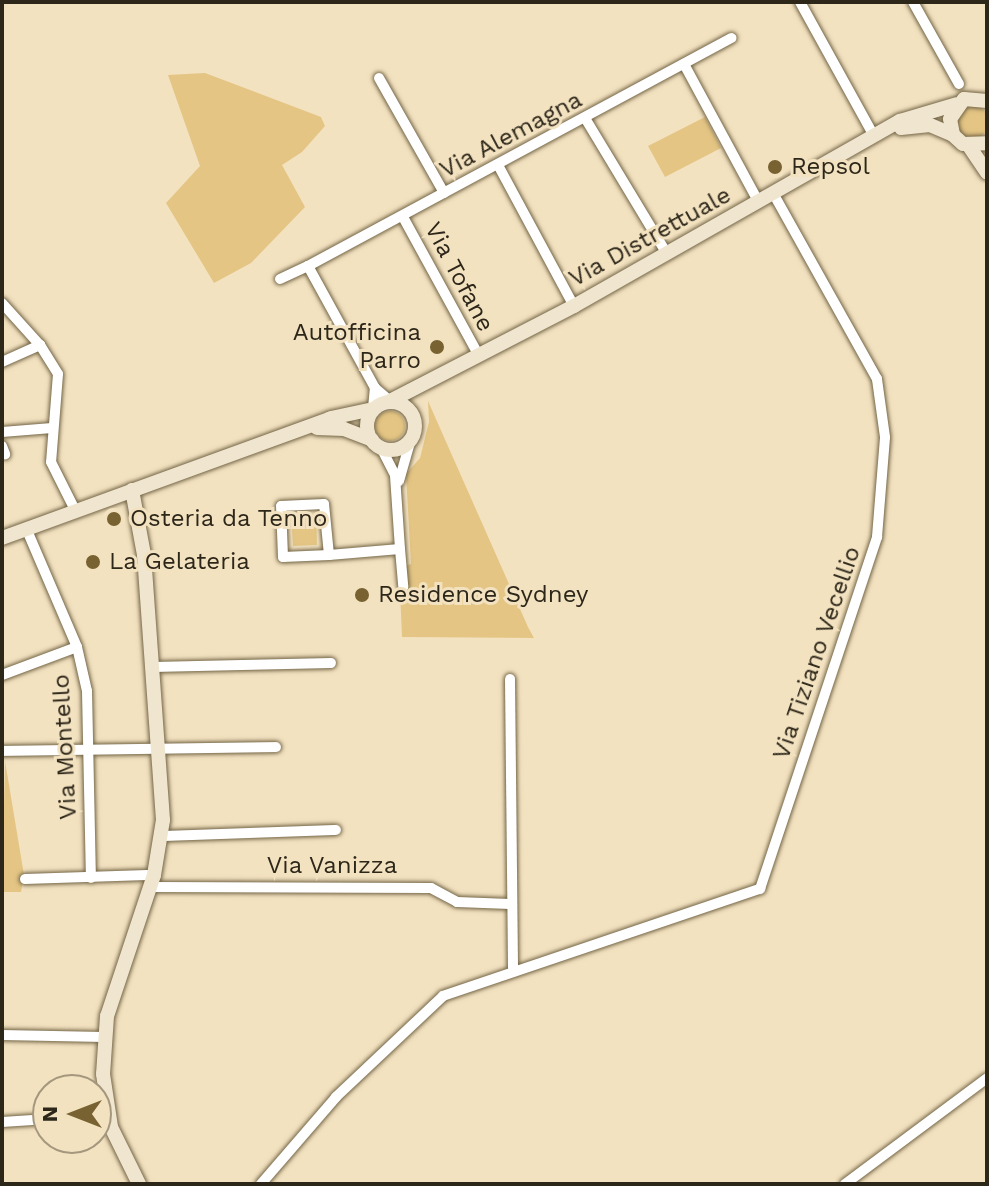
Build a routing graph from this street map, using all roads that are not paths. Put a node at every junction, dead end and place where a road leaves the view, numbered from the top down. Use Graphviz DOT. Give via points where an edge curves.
graph roads {
  1 [pos="800,2"];
  2 [pos="913,2"];
  3 [pos="732,38"];
  4 [pos="684,64"];
  5 [pos="379,78"];
  6 [pos="959,84"];
  7 [pos="985,98"];
  8 [pos="957,104"];
  9 [pos="585,118"];
  10 [pos="877,134"];
  11 [pos="953,135"];
  12 [pos="987,143"];
  13 [pos="969,146"];
  14 [pos="498,165"];
  15 [pos="987,173"];
  16 [pos="444,193"];
  17 [pos="773,193"];
  18 [pos="758,201"];
  19 [pos="403,217"];
  20 [pos="667,254"];
  21 [pos="308,266"];
  22 [pos="280,279"];
  23 [pos="2,303"];
  24 [pos="574,306"];
  25 [pos="40,345"];
  26 [pos="479,356"];
  27 [pos="2,362"];
  28 [pos="438,375"];
  29 [pos="375,388"];
  30 [pos="390,401"];
  31 [pos="373,409"];
  32 [pos="411,412"];
  33 [pos="52,428"];
  34 [pos="296,430"];
  35 [pos="2,432"];
  36 [pos="411,439"];
  37 [pos="376,444"];
  38 [pos="132,490"];
  39 [pos="397,491"];
  40 [pos="75,510"];
  41 [pos="26,528"];
  42 [pos="2,538"];
  43 [pos="400,549"];
  44 [pos="329,555"];
  45 [pos="403,587"];
  46 [pos="77,647"];
  47 [pos="331,663"];
  48 [pos="153,667"];
  49 [pos="2,675"];
  50 [pos="510,679"];
  51 [pos="276,747"];
  52 [pos="159,748"];
  53 [pos="89,749"];
  54 [pos="2,751"];
  55 [pos="336,830"];
  56 [pos="162,836"];
  57 [pos="91,878"];
  58 [pos="25,879"];
  59 [pos="149,881"];
  60 [pos="510,904"];
  61 [pos="513,968"];
  62 [pos="2,1035"];
  63 [pos="104,1037"];
  64 [pos="103,1074"];
  65 [pos="987,1078"];
  66 [pos="32,1120"];
  67 [pos="2,1122"];
  68 [pos="112,1134"];
  69 [pos="139,1184"];
  70 [pos="261,1184"];
  71 [pos="845,1184"];
  1 -- 10 [label="street"];
  2 -- 6 [label="street"];
  3 -- 4 [label="street, Via Alemagna"];
  4 -- 9 [label="street, Via Alemagna"];
  4 -- 18 [label="street"];
  5 -- 16 [label="street"];
  6 -- 7 [label="street"];
  6 -- 8 [label="street"];
  7 -- 8 [label="main road, Via Distrettuale"];
  8 -- 10 [label="main road, Via Distrettuale" via="918,114"];
  8 -- 11 [label="main road" via="950,119"];
  9 -- 14 [label="street, Via Alemagna"];
  9 -- 20 [label="street"];
  10 -- 11 [label="main road, Via Distrettuale" via="923,124"];
  10 -- 17 [label="main road, Via Distrettuale"];
  11 -- 13 [label="main road, Via Distrettuale"];
  12 -- 13 [label="main road"];
  13 -- 15 [label="main road"];
  14 -- 16 [label="street, Via Alemagna"];
  14 -- 24 [label="street"];
  16 -- 19 [label="street, Via Alemagna"];
  17 -- 18 [label="main road, Via Distrettuale"];
  17 -- 61 [label="street, Via Tiziano Vecellio" via="877,379 885,437 877,537 760,889"];
  18 -- 20 [label="main road, Via Distrettuale"];
  19 -- 21 [label="street, Via Alemagna"];
  19 -- 26 [label="street, Via Tofane"];
  20 -- 24 [label="main road, Via Distrettuale"];
  21 -- 22 [label="street, Via Alemagna"];
  21 -- 29 [label="street"];
  23 -- 25 [label="street"];
  24 -- 26 [label="main road, Via Distrettuale"];
  25 -- 27 [label="street"];
  25 -- 33 [label="street" via="60,382"];
  26 -- 28 [label="main road, Via Distrettuale"];
  28 -- 30 [label="main road, Via Distrettuale"];
  28 -- 32 [label="main road" via="420,391"];
  29 -- 30 [label="street"];
  29 -- 31 [label="street"];
  30 -- 31 [label="main road"];
  30 -- 32 [label="main road"];
  31 -- 34 [label="main road"];
  31 -- 37 [label="main road" via="367,421"];
  32 -- 36 [label="main road"];
  33 -- 35 [label="street"];
  33 -- 40 [label="street" via="53,469"];
  34 -- 37 [label="main road" via="335,427"];
  34 -- 38 [label="main road"];
  36 -- 37 [label="main road" via="394,449"];
  36 -- 39 [label="street"];
  37 -- 39 [label="street"];
  38 -- 40 [label="main road"];
  38 -- 48 [label="main road" via="144,555"];
  39 -- 43 [label="street"];
  40 -- 41 [label="main road"];
  41 -- 42 [label="main road"];
  41 -- 46 [label="street, Via Montello"];
  43 -- 44 [label="street"];
  43 -- 45 [label="street"];
  44 -- 44 [label="street" via="324,504 281,506 283,557"];
  46 -- 49 [label="street"];
  46 -- 53 [label="street, Via Montello" via="87,691"];
  47 -- 48 [label="street"];
  48 -- 52 [label="main road"];
  50 -- 60 [label="street"];
  51 -- 52 [label="street"];
  52 -- 53 [label="street"];
  52 -- 56 [label="main road"];
  53 -- 54 [label="street"];
  53 -- 57 [label="street, Via Montello"];
  55 -- 56 [label="street, Via Vanizza"];
  56 -- 59 [label="main road"];
  57 -- 58 [label="street, Via Vanizza"];
  57 -- 59 [label="street, Via Vanizza"];
  59 -- 60 [label="street, Via Vanizza" via="431,888 457,902"];
  59 -- 63 [label="main road"];
  60 -- 61 [label="street"];
  61 -- 70 [label="street, Via Tiziano Vecellio" via="443,996 336,1097"];
  62 -- 63 [label="street"];
  63 -- 64 [label="main road"];
  65 -- 71 [label="street"];
  66 -- 67 [label="street"];
  68 -- 69 [label="main road"];
}
